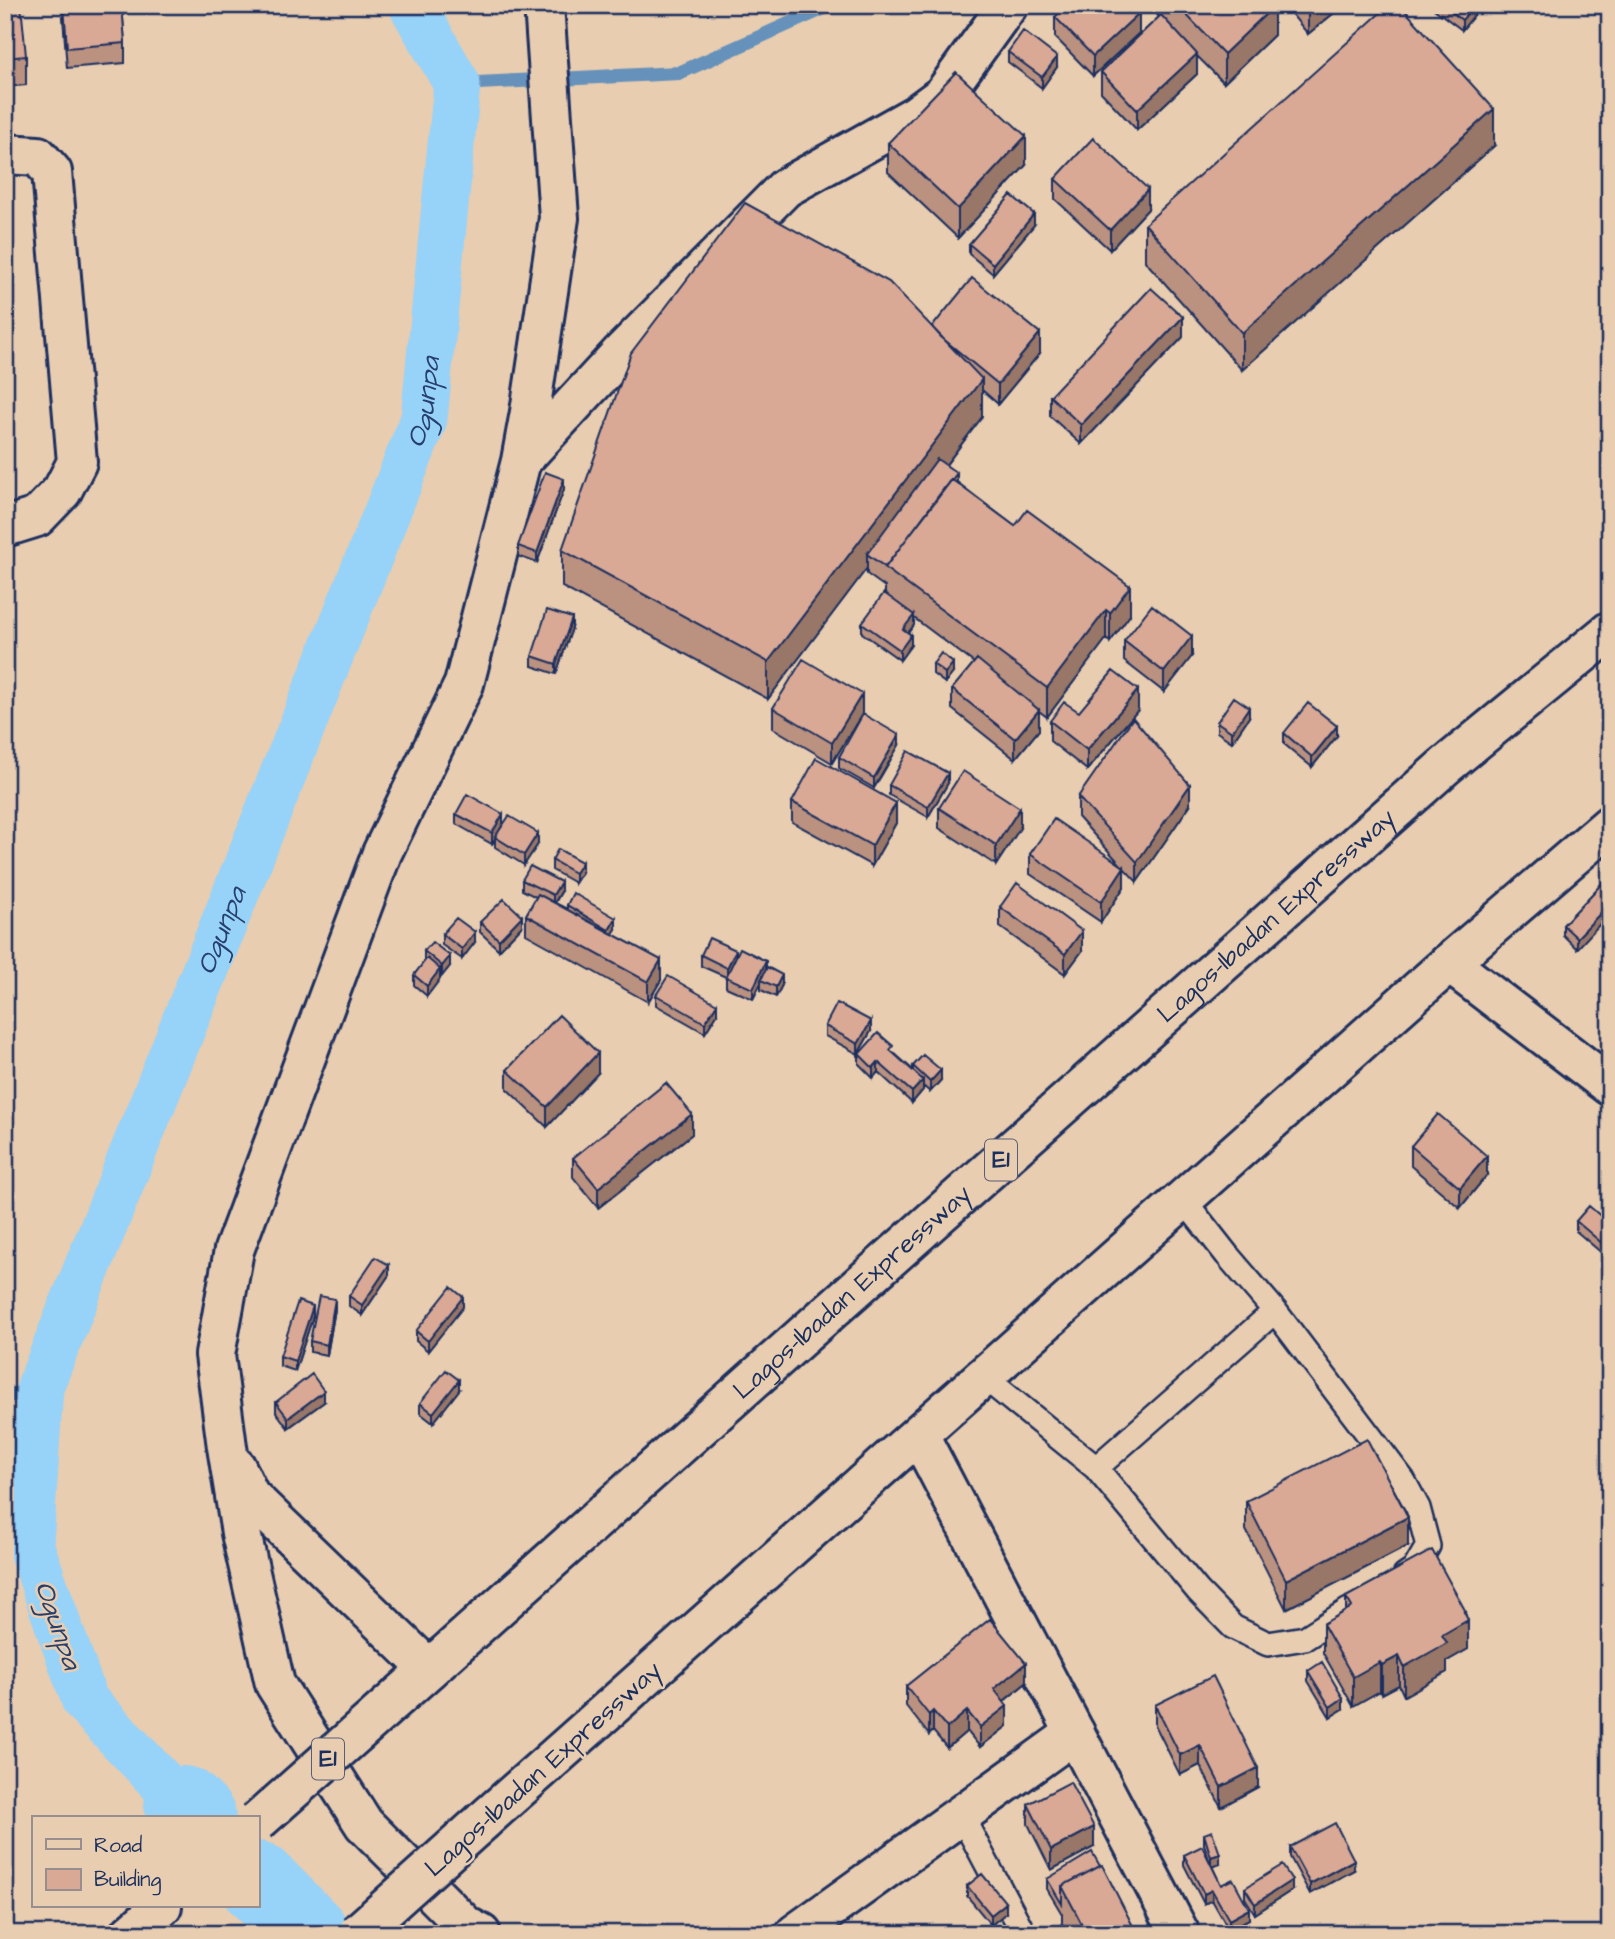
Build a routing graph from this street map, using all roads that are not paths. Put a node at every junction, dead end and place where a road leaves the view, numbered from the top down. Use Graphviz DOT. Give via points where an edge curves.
graph roads {
  1 [pos="544,5"];
  2 [pos="1008,5"];
  3 [pos="5,154"];
  4 [pos="521,461"];
  5 [pos="5,527"];
  6 [pos="1610,631"];
  7 [pos="1610,825"];
  8 [pos="1449,963"];
  9 [pos="1610,1086"];
  10 [pos="1183,1199"];
  11 [pos="1275,1311"];
  12 [pos="985,1377"];
  13 [pos="919,1435"];
  14 [pos="227,1447"];
  15 [pos="1097,1468"];
  16 [pos="1392,1584"];
  17 [pos="1370,1597"];
  18 [pos="429,1669"];
  19 [pos="1075,1733"];
  20 [pos="961,1815"];
  21 [pos="259,1820"];
  22 [pos="160,1908"];
  23 [pos="130,1934"];
  24 [pos="357,1934"];
  25 [pos="481,1934"];
  26 [pos="795,1934"];
  27 [pos="1024,1934"];
  28 [pos="1180,1934"];
  1 -- 4 [label="main road" via="559,218"];
  2 -- 4 [label="main road" via="943,95 916,115 785,188 621,352"];
  3 -- 5 [label="main road" via="38,156 52,172 78,462 62,491 37,517"];
  4 -- 14 [label="main road" via="464,684 382,853 234,1250 215,1355"];
  6 -- 18 [label="main road, Lagos-Ibadan Expressway / E1" via="1446,766"];
  7 -- 8 [label="main road, Lagos-Ibadan Expressway"];
  8 -- 9 [label="main road"];
  8 -- 10 [label="main road, Lagos-Ibadan Expressway"];
  10 -- 11 [label="lane"];
  10 -- 12 [label="main road, Lagos-Ibadan Expressway"];
  11 -- 15 [label="lane"];
  11 -- 16 [label="lane" via="1418,1508 1428,1546 1414,1570"];
  12 -- 13 [label="main road, Lagos-Ibadan Expressway"];
  12 -- 15 [label="lane"];
  13 -- 19 [label="main road"];
  13 -- 24 [label="main road, Lagos-Ibadan Expressway, bridge"];
  14 -- 18 [label="main road" via="250,1496"];
  14 -- 25 [label="main road" via="275,1684 364,1824 466,1926"];
  15 -- 17 [label="lane" via="1198,1591 1233,1627 1268,1644 1305,1638"];
  18 -- 21 [label="main road, Lagos-Ibadan Expressway / E1, bridge"];
  19 -- 20 [label="main road"];
  19 -- 28 [label="main road"];
  20 -- 26 [label="main road"];
  20 -- 27 [label="lane"];
  22 -- 23 [label="main road"];
}
